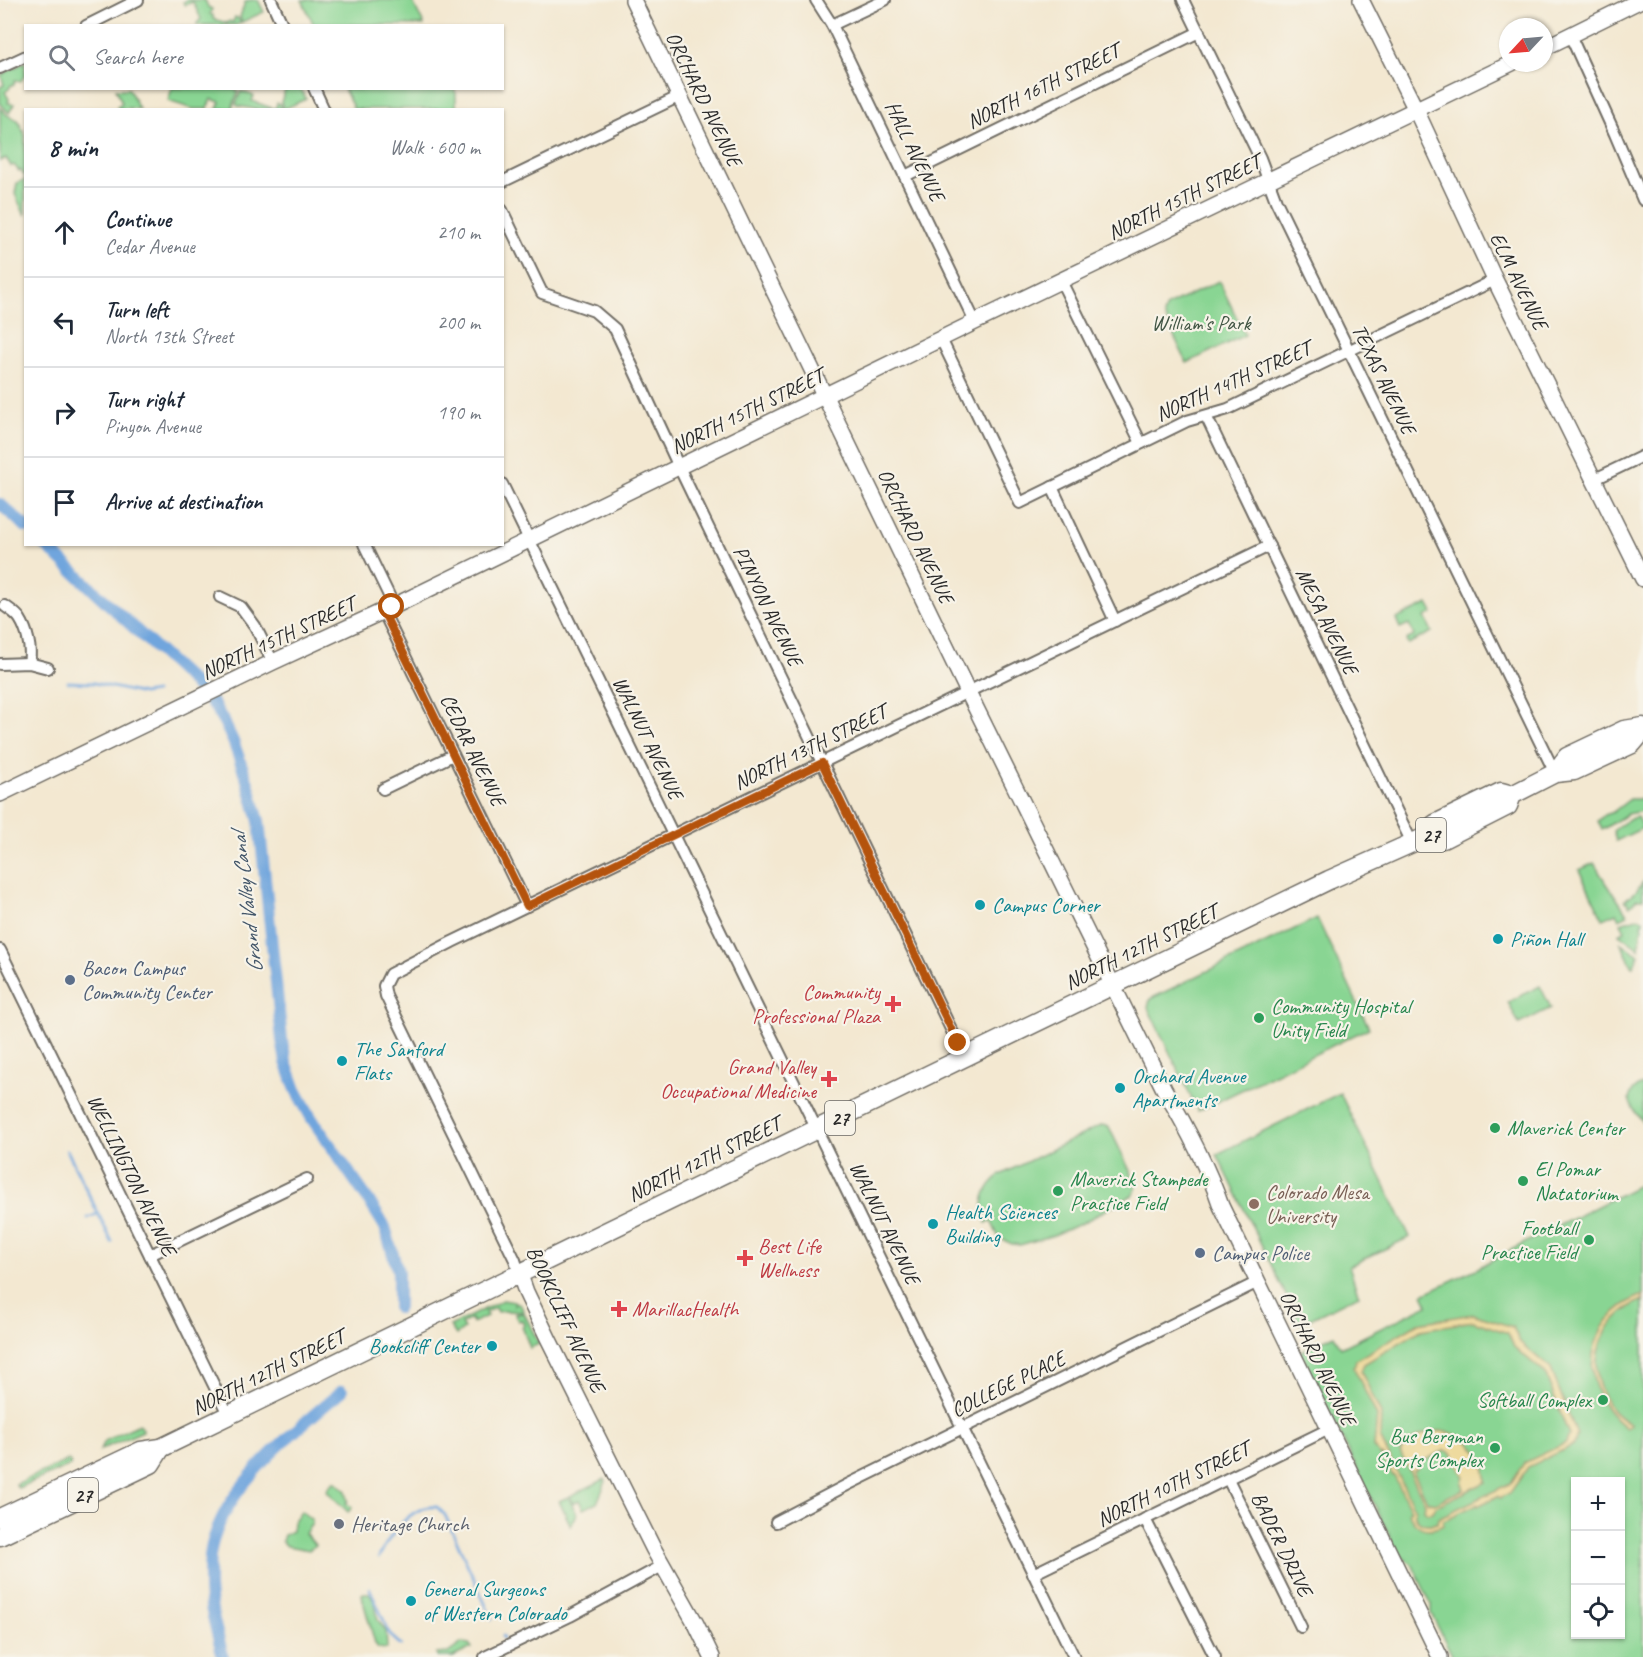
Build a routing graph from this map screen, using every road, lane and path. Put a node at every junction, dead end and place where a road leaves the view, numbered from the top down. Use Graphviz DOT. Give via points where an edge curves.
graph roads {
  1 [pos="138,0"];
  2 [pos="271,0"];
  3 [pos="633,0"];
  4 [pos="816,0"];
  5 [pos="885,0"];
  6 [pos="1183,0"];
  7 [pos="1360,0"];
  8 [pos="1641,0"];
  9 [pos="90,24"];
  10 [pos="282,24"];
  11 [pos="832,25"];
  12 [pos="1199,32"];
  13 [pos="1570,35"];
  14 [pos="1553,44"];
  15 [pos="24,57"];
  16 [pos="0,68"];
  17 [pos="1499,69"];
  18 [pos="315,90"];
  19 [pos="680,96"];
  20 [pos="323,108"];
  21 [pos="1416,110"];
  22 [pos="905,176"];
  23 [pos="1268,180"];
  24 [pos="504,181"];
  25 [pos="1643,200"];
  26 [pos="504,214"];
  27 [pos="1061,280"];
  28 [pos="1495,280"];
  29 [pos="975,322"];
  30 [pos="941,339"];
  31 [pos="1349,351"];
  32 [pos="824,397"];
  33 [pos="1206,416"];
  34 [pos="1141,444"];
  35 [pos="1643,456"];
  36 [pos="679,467"];
  37 [pos="1594,479"];
  38 [pos="1052,487"];
  39 [pos="504,488"];
  40 [pos="530,540"];
  41 [pos="365,546"];
  42 [pos="1269,546"];
  43 [pos="1643,579"];
  44 [pos="220,597"];
  45 [pos="5,606"];
  46 [pos="389,609"];
  47 [pos="1115,621"];
  48 [pos="273,662"];
  49 [pos="29,663"];
  50 [pos="0,664"];
  51 [pos="48,668"];
  52 [pos="968,692"];
  53 [pos="1643,729"];
  54 [pos="453,755"];
  55 [pos="822,763"];
  56 [pos="1555,773"];
  57 [pos="383,789"];
  58 [pos="0,794"];
  59 [pos="674,835"];
  60 [pos="1412,843"];
  61 [pos="527,906"];
  62 [pos="0,950"];
  63 [pos="1114,986"];
  64 [pos="386,996"];
  65 [pos="965,1058"];
  66 [pos="818,1129"];
  67 [pos="307,1179"];
  68 [pos="150,1255"];
  69 [pos="520,1275"];
  70 [pos="1258,1282"];
  71 [pos="229,1416"];
  72 [pos="963,1428"];
  73 [pos="1329,1429"];
  74 [pos="1228,1479"];
  75 [pos="50,1503"];
  76 [pos="0,1518"];
  77 [pos="1145,1519"];
  78 [pos="776,1522"];
  79 [pos="0,1536"];
  80 [pos="662,1566"];
  81 [pos="1033,1574"];
  82 [pos="1301,1628"];
  83 [pos="485,1657"];
  84 [pos="712,1657"];
  85 [pos="1074,1657"];
  86 [pos="1215,1657"];
  87 [pos="1440,1657"];
  1 -- 9 [label="street"];
  2 -- 10 [label="street"];
  3 -- 19 [label="street, ORCHARD AVENUE"];
  4 -- 11 [label="street, HALL AVENUE"];
  5 -- 11 [label="street"];
  6 -- 12 [label="street, TEXAS AVENUE"];
  7 -- 21 [label="street, ELM AVENUE"];
  8 -- 13 [label="street"];
  11 -- 22 [label="street, HALL AVENUE"];
  12 -- 22 [label="street, NORTH 16TH STREET"];
  12 -- 23 [label="street, TEXAS AVENUE"];
  13 -- 14 [label="street"];
  13 -- 25 [label="street"];
  15 -- 16 [label="street"];
  17 -- 21 [label="street, NORTH 15TH STREET"];
  18 -- 20 [label="street"];
  19 -- 24 [label="street"];
  19 -- 32 [label="street, ORCHARD AVENUE"];
  21 -- 23 [label="street, NORTH 15TH STREET"];
  21 -- 28 [label="street, ELM AVENUE"];
  22 -- 29 [label="street, HALL AVENUE"];
  23 -- 27 [label="street, NORTH 15TH STREET"];
  23 -- 31 [label="street, TEXAS AVENUE"];
  26 -- 36 [label="street, PINYON AVENUE" via="542,293 594,311 615,329"];
  27 -- 29 [label="street, NORTH 15TH STREET"];
  27 -- 34 [label="street"];
  28 -- 31 [label="street, NORTH 14TH STREET"];
  28 -- 37 [label="street, ELM AVENUE"];
  29 -- 30 [label="street, NORTH 15TH STREET"];
  30 -- 32 [label="street, NORTH 15TH STREET"];
  30 -- 38 [label="street, NORTH 14TH STREET" via="1020,502"];
  31 -- 33 [label="street, NORTH 14TH STREET"];
  31 -- 56 [label="street, TEXAS AVENUE"];
  32 -- 36 [label="street, NORTH 15TH STREET"];
  32 -- 52 [label="street, ORCHARD AVENUE"];
  33 -- 34 [label="street, NORTH 14TH STREET"];
  33 -- 42 [label="street, MESA AVENUE"];
  34 -- 38 [label="street, NORTH 14TH STREET"];
  35 -- 37 [label="street"];
  36 -- 40 [label="street, NORTH 15TH STREET"];
  36 -- 55 [label="street, PINYON AVENUE"];
  37 -- 43 [label="street, ELM AVENUE"];
  38 -- 47 [label="street"];
  39 -- 40 [label="street, WALNUT AVENUE"];
  40 -- 46 [label="street, NORTH 15TH STREET"];
  40 -- 59 [label="street, WALNUT AVENUE"];
  41 -- 46 [label="street, CEDAR AVENUE"];
  42 -- 47 [label="street, NORTH 13TH STREET"];
  42 -- 60 [label="street, MESA AVENUE"];
  44 -- 48 [label="street" via="241,607"];
  45 -- 49 [label="street" via="24,627 31,654"];
  46 -- 48 [label="street, NORTH 15TH STREET"];
  46 -- 54 [label="street, CEDAR AVENUE"];
  47 -- 52 [label="street, NORTH 13TH STREET"];
  48 -- 58 [label="street, NORTH 15TH STREET"];
  49 -- 50 [label="street"];
  49 -- 51 [label="street"];
  52 -- 55 [label="street, NORTH 13TH STREET"];
  52 -- 63 [label="street, ORCHARD AVENUE"];
  53 -- 56 [label="main road, NORTH 12TH STREET / 27" via="1632,744 1574,771"];
  54 -- 57 [label="street"];
  54 -- 61 [label="street, CEDAR AVENUE"];
  55 -- 59 [label="street, NORTH 13TH STREET"];
  55 -- 65 [label="street, PINYON AVENUE"];
  56 -- 60 [label="main road, NORTH 12TH STREET / 27" via="1512,795 1501,792 1479,802 1436,824 1430,835"];
  59 -- 61 [label="street, NORTH 13TH STREET"];
  59 -- 66 [label="street, WALNUT AVENUE"];
  60 -- 63 [label="main road, NORTH 12TH STREET / 27"];
  61 -- 64 [label="street, NORTH 13TH STREET" via="396,970 387,977"];
  62 -- 68 [label="street, WELLINGTON AVENUE"];
  63 -- 65 [label="main road, NORTH 12TH STREET / 27"];
  63 -- 70 [label="street, ORCHARD AVENUE" via="1213,1182"];
  64 -- 69 [label="street, BOOKCLIFF AVENUE"];
  65 -- 66 [label="main road, NORTH 12TH STREET / 27"];
  66 -- 69 [label="main road, NORTH 12TH STREET / 27"];
  66 -- 72 [label="street, WALNUT AVENUE"];
  67 -- 68 [label="street"];
  68 -- 71 [label="street, WELLINGTON AVENUE"];
  69 -- 71 [label="main road, NORTH 12TH STREET / 27"];
  69 -- 80 [label="street, BOOKCLIFF AVENUE"];
  70 -- 72 [label="street, COLLEGE PLACE"];
  70 -- 73 [label="street, ORCHARD AVENUE"];
  71 -- 75 [label="main road, NORTH 12TH STREET / 27" via="161,1448 151,1464"];
  72 -- 78 [label="street, COLLEGE PLACE"];
  72 -- 81 [label="street, WALNUT AVENUE"];
  73 -- 74 [label="street, NORTH 10TH STREET"];
  73 -- 87 [label="street, ORCHARD AVENUE"];
  74 -- 77 [label="street, NORTH 10TH STREET"];
  74 -- 82 [label="street, BADER DRIVE"];
  75 -- 76 [label="main road, NORTH 12TH STREET / 27"];
  75 -- 79 [label="main road, NORTH 12TH STREET / 27"];
  77 -- 81 [label="street, NORTH 10TH STREET"];
  77 -- 86 [label="street"];
  80 -- 83 [label="street"];
  80 -- 84 [label="street, BOOKCLIFF AVENUE"];
  81 -- 85 [label="street, WALNUT AVENUE"];
}
